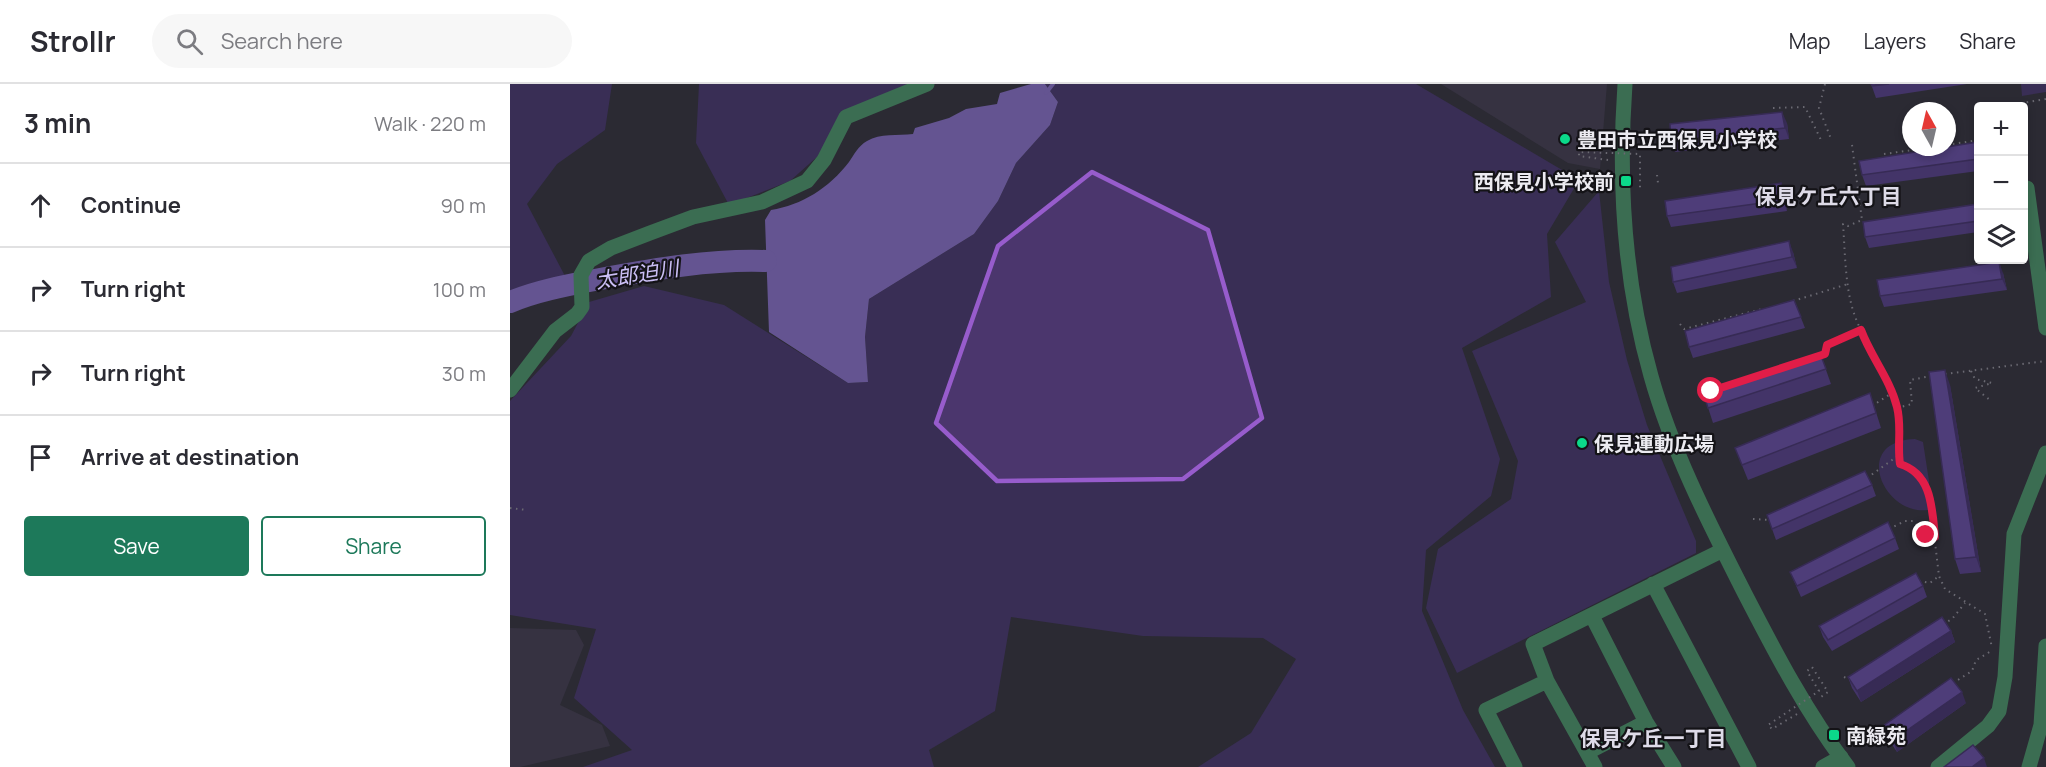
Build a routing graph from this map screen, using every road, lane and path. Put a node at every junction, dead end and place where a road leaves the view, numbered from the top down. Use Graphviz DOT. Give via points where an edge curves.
graph roads {
  1 [pos="927,84"];
  2 [pos="1625,84"];
  3 [pos="1825,84"];
  4 [pos="2044,100"];
  5 [pos="2028,102"];
  6 [pos="1773,108"];
  7 [pos="1831,139"];
  8 [pos="1974,141"];
  9 [pos="1822,142"];
  10 [pos="1956,144"];
  11 [pos="1852,146"];
  12 [pos="1902,151"];
  13 [pos="1884,154"];
  14 [pos="1608,160"];
  15 [pos="1657,175"];
  16 [pos="1658,183"];
  17 [pos="1640,189"];
  18 [pos="2028,195"];
  19 [pos="1848,284"];
  20 [pos="1793,301"];
  21 [pos="1771,307"];
  22 [pos="1680,324"];
  23 [pos="2046,328"];
  24 [pos="1861,330"];
  25 [pos="1814,358"];
  26 [pos="2046,361"];
  27 [pos="1971,371"];
  28 [pos="510,390"];
  29 [pos="1892,393"];
  30 [pos="1990,400"];
  31 [pos="1865,408"];
  32 [pos="1897,408"];
  33 [pos="2046,453"];
  34 [pos="1899,455"];
  35 [pos="1861,480"];
  36 [pos="510,508"];
  37 [pos="526,510"];
  38 [pos="1779,517"];
  39 [pos="1754,519"];
  40 [pos="1884,531"];
  41 [pos="1935,537"];
  42 [pos="1723,550"];
  43 [pos="1940,576"];
  44 [pos="1653,584"];
  45 [pos="1909,586"];
  46 [pos="1966,602"];
  47 [pos="1592,616"];
  48 [pos="1941,625"];
  49 [pos="2046,646"];
  50 [pos="1993,650"];
  51 [pos="1994,659"];
  52 [pos="1860,675"];
  53 [pos="1844,677"];
  54 [pos="1547,681"];
  55 [pos="1944,689"];
  56 [pos="1818,699"];
  57 [pos="1797,714"];
  58 [pos="1646,722"];
  59 [pos="1588,752"];
  60 [pos="1844,762"];
  61 [pos="1741,764"];
  62 [pos="1515,767"];
  63 [pos="1595,767"];
  64 [pos="1674,767"];
  65 [pos="1823,767"];
  66 [pos="1938,767"];
  67 [pos="2030,767"];
  1 -- 28 [label="street" via="846,117 824,160 807,181 762,202 693,217 611,248 589,261 581,275 582,307 555,331"];
  2 -- 42 [label="street" via="1623,203 1630,284 1651,377 1678,451"];
  3 -- 7 [label="path" via="1819,108"];
  4 -- 5 [label="path"];
  6 -- 9 [label="path" via="1805,107"];
  8 -- 10 [label="path"];
  11 -- 19 [label="path" via="1862,220 1843,224"];
  12 -- 13 [label="path"];
  14 -- 17 [label="path, bridge" via="1579,156 1579,152 1640,154"];
  15 -- 16 [label="path"];
  18 -- 23 [label="street"];
  19 -- 20 [label="path"];
  19 -- 24 [label="path"];
  21 -- 22 [label="path" via="1684,329"];
  24 -- 25 [label="path" via="1827,345 1825,354"];
  24 -- 29 [label="path"];
  26 -- 27 [label="path"];
  27 -- 30 [label="path" via="1975,379 1992,383 1976,388"];
  27 -- 32 [label="path" via="1911,380 1912,404"];
  29 -- 31 [label="path"];
  29 -- 32 [label="path"];
  32 -- 34 [label="path" via="1902,437"];
  33 -- 66 [label="street" via="2014,534 2005,677 1999,711 1988,726"];
  34 -- 35 [label="path"];
  34 -- 41 [label="path" via="1900,464 1916,472 1929,492"];
  36 -- 37 [label="path"];
  38 -- 39 [label="path" via="1769,521"];
  40 -- 41 [label="path" via="1912,521 1926,535"];
  41 -- 43 [label="path"];
  42 -- 44 [label="street"];
  42 -- 60 [label="street" via="1796,688"];
  43 -- 45 [label="path" via="1930,583 1919,580"];
  43 -- 46 [label="path" via="1946,590"];
  44 -- 47 [label="street"];
  44 -- 61 [label="street"];
  46 -- 48 [label="path" via="1952,619"];
  46 -- 50 [label="path" via="1985,614"];
  47 -- 54 [label="street" via="1533,644"];
  47 -- 58 [label="street"];
  49 -- 67 [label="street" via="2041,725"];
  50 -- 51 [label="path"];
  50 -- 55 [label="path" via="1977,660 1972,671"];
  52 -- 53 [label="path" via="1849,681"];
  54 -- 59 [label="street"];
  54 -- 62 [label="street" via="1486,710"];
  56 -- 57 [label="path, bridge" via="1828,692 1812,668 1807,671 1819,691 1768,725 1772,729"];
  58 -- 59 [label="street"];
  58 -- 64 [label="street"];
  59 -- 63 [label="street"];
  60 -- 65 [label="street"];
}
